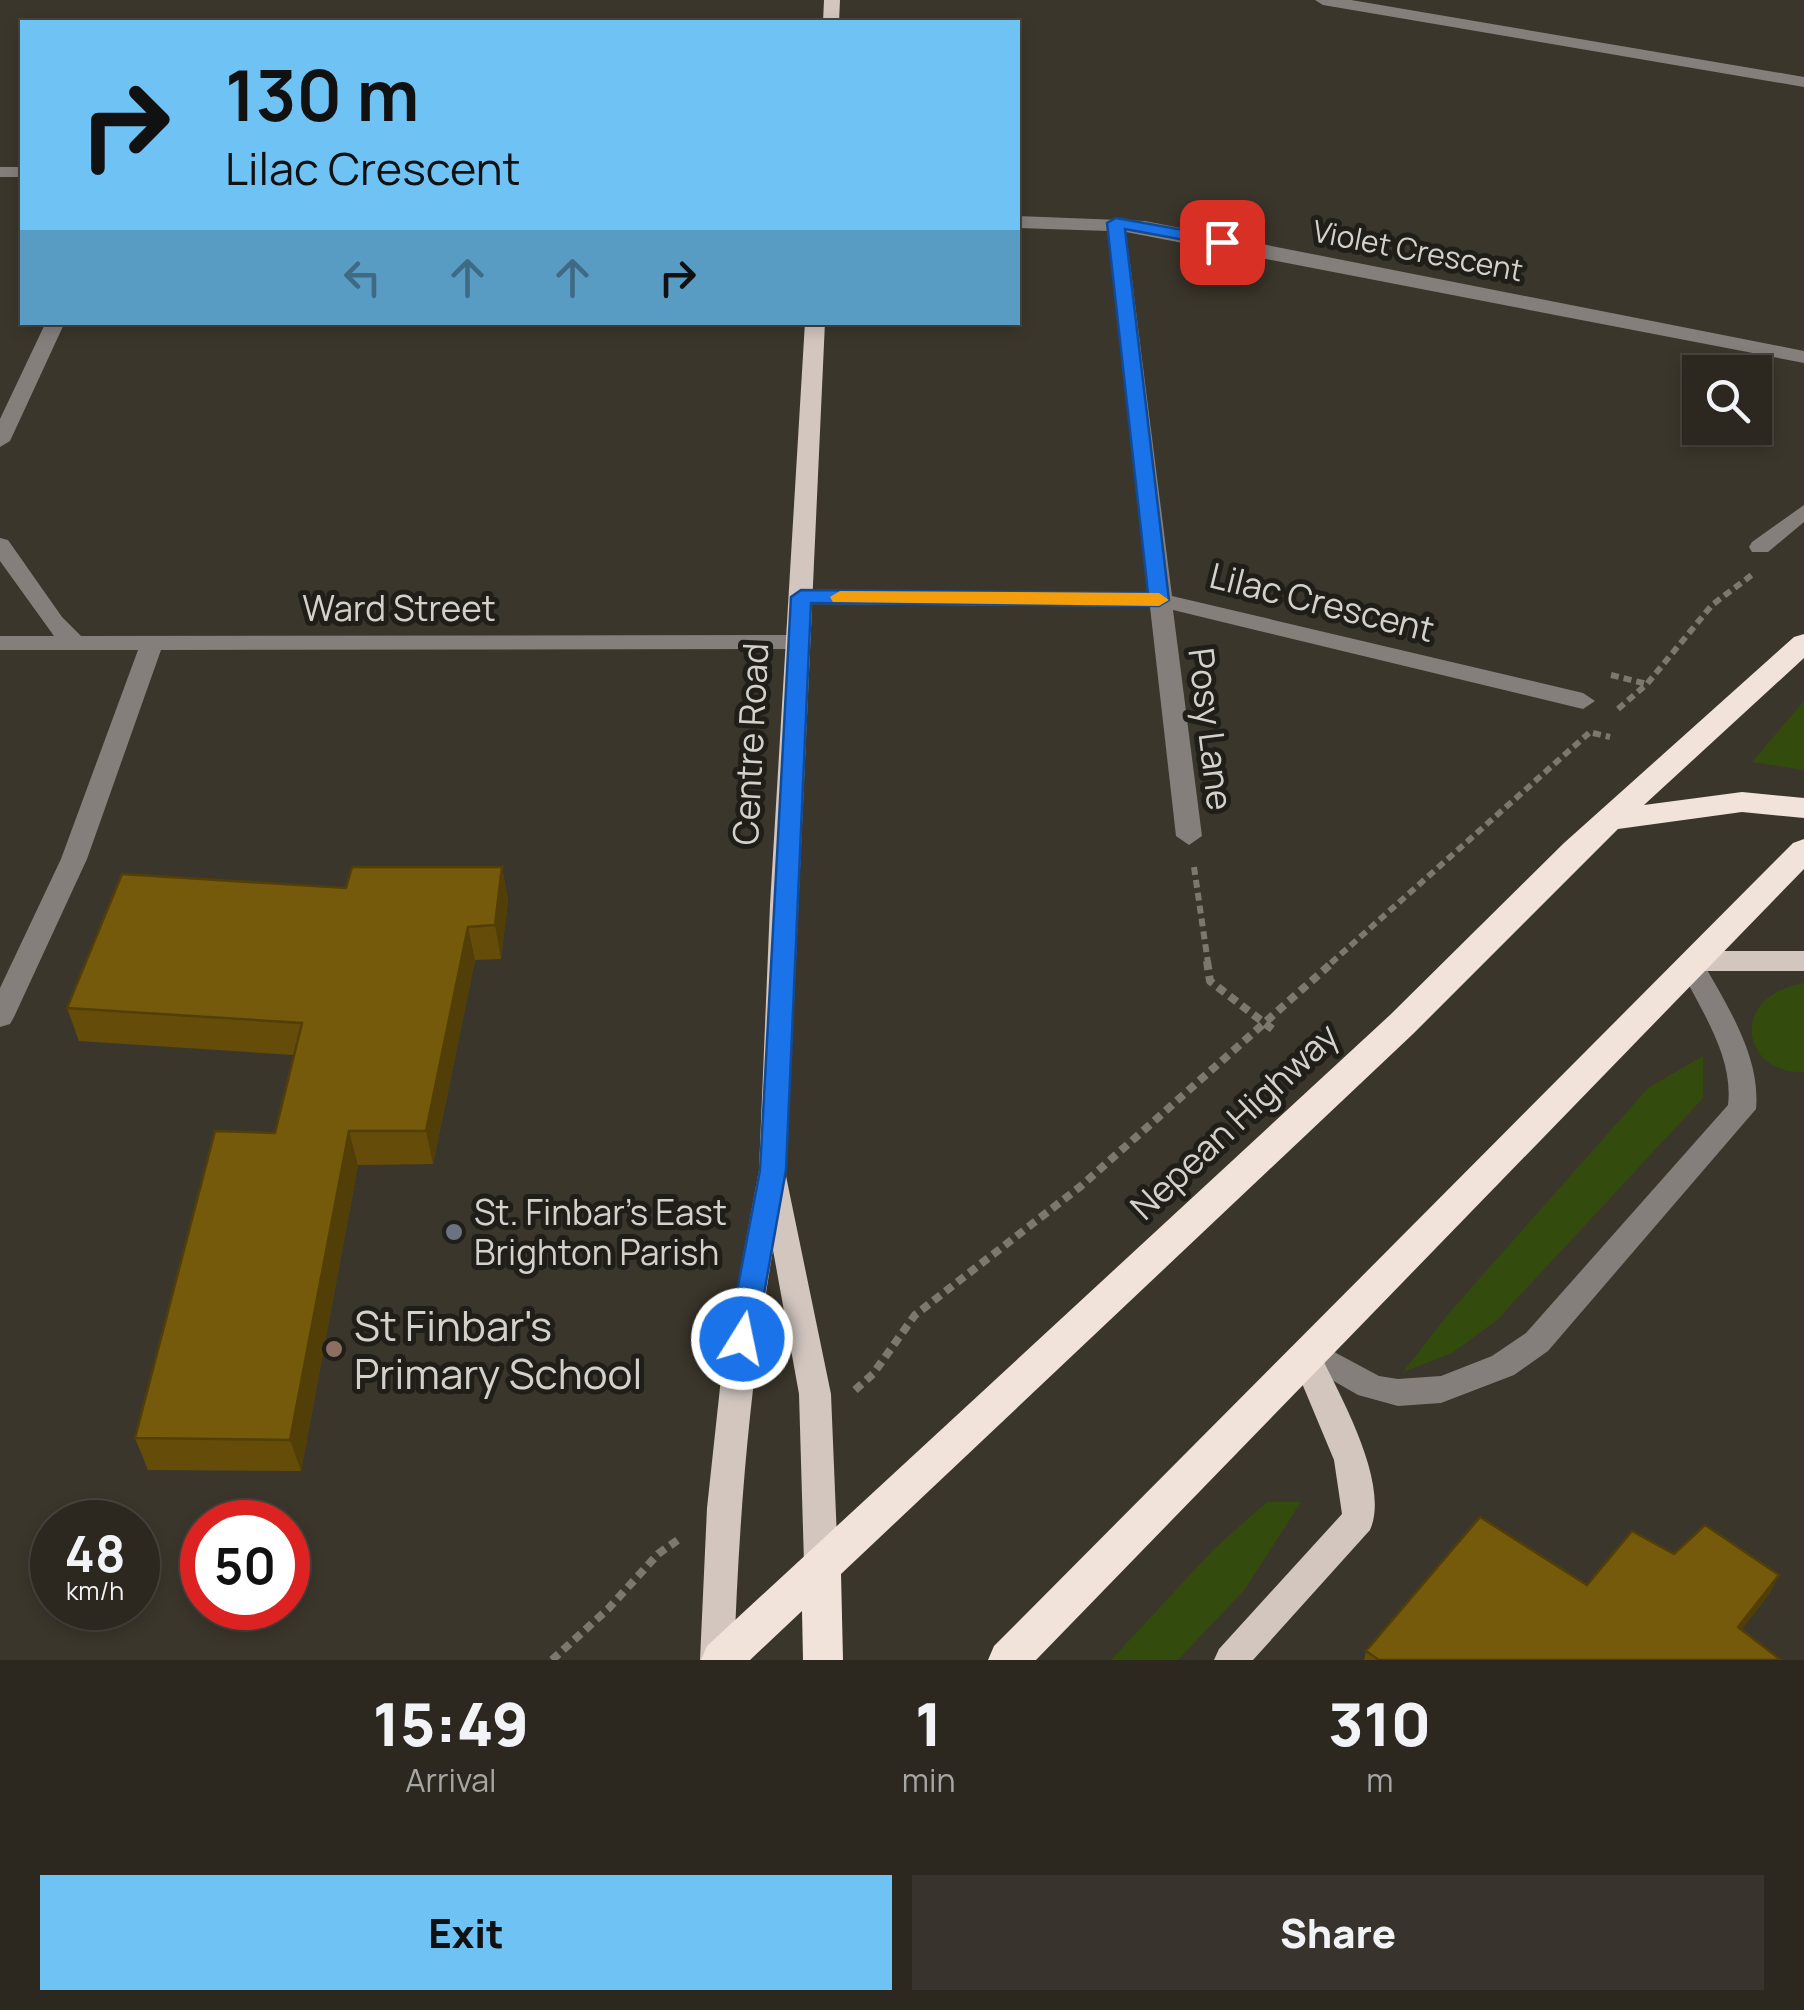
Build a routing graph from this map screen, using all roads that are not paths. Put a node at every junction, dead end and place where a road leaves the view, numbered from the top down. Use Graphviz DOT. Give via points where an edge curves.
graph roads {
  1 [pos="1324,0"];
  2 [pos="1804,82"];
  3 [pos="1020,222"];
  4 [pos="1116,223"];
  5 [pos="55,325"];
  6 [pos="815,325"];
  7 [pos="1804,357"];
  8 [pos="0,441"];
  9 [pos="1804,511"];
  10 [pos="0,545"];
  11 [pos="1763,556"];
  12 [pos="801,597"];
  13 [pos="1159,600"];
  14 [pos="798,642"];
  15 [pos="1804,642"];
  16 [pos="0,643"];
  17 [pos="152,643"];
  18 [pos="76,644"];
  19 [pos="1583,700"];
  20 [pos="1804,808"];
  21 [pos="1614,819"];
  22 [pos="1190,836"];
  23 [pos="1804,850"];
  24 [pos="1804,961"];
  25 [pos="1694,963"];
  26 [pos="0,1017"];
  27 [pos="773,1170"];
  28 [pos="1308,1354"];
  29 [pos="821,1563"];
  30 [pos="719,1660"];
  31 [pos="823,1660"];
  32 [pos="1008,1660"];
  33 [pos="1231,1660"];
  1 -- 2 [label="street"];
  3 -- 4 [label="street, Violet Crescent"];
  4 -- 7 [label="street, Violet Crescent"];
  4 -- 13 [label="street, Posy Lane"];
  5 -- 8 [label="street"];
  6 -- 12 [label="main road, Centre Road"];
  9 -- 11 [label="street"];
  10 -- 18 [label="street"];
  12 -- 13 [label="street, Lilac Crescent"];
  12 -- 14 [label="main road, Centre Road"];
  13 -- 19 [label="street, Lilac Crescent"];
  13 -- 22 [label="street, Posy Lane"];
  14 -- 17 [label="street, Ward Street"];
  14 -- 27 [label="main road, Centre Road"];
  15 -- 21 [label="highway, Nepean Highway"];
  16 -- 18 [label="street, Ward Street"];
  17 -- 18 [label="street, Ward Street"];
  17 -- 26 [label="street" via="74,858"];
  20 -- 21 [label="highway" via="1742,802"];
  21 -- 29 [label="highway, Nepean Highway"];
  23 -- 25 [label="highway"];
  24 -- 25 [label="main road"];
  25 -- 28 [label="highway"];
  25 -- 28 [label="street" via="1740,1068 1742,1110 1537,1342 1470,1380 1408,1391 1373,1386"];
  27 -- 29 [label="main road, Centre Road" via="815,1394"];
  27 -- 30 [label="main road, Centre Road" via="737,1369"];
  28 -- 32 [label="highway"];
  28 -- 33 [label="main road" via="1352,1468 1358,1520"];
  29 -- 30 [label="highway, Nepean Highway"];
  29 -- 31 [label="highway, Centre Road"];
}
